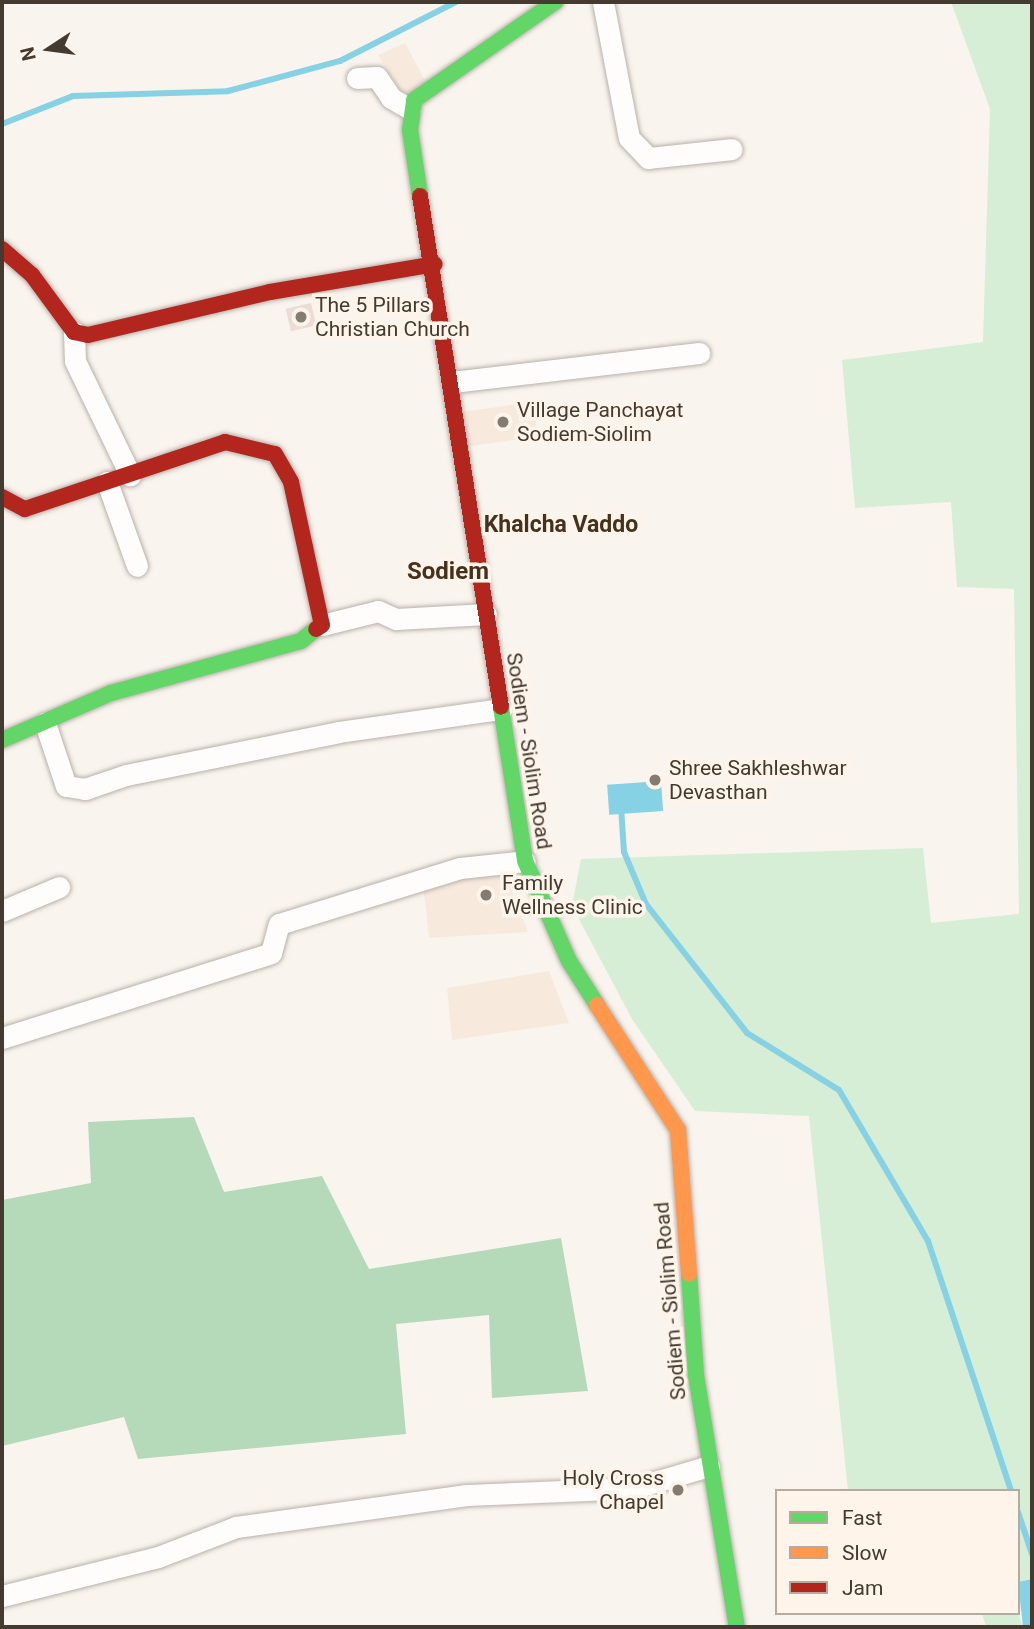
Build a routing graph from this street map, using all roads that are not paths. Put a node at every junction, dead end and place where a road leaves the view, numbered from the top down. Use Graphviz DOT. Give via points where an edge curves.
graph roads {
  1 [pos="555,2"];
  2 [pos="603,2"];
  3 [pos="358,78"];
  4 [pos="410,109"];
  5 [pos="732,149"];
  6 [pos="2,249"];
  7 [pos="435,264"];
  8 [pos="74,332"];
  9 [pos="699,353"];
  10 [pos="453,382"];
  11 [pos="130,475"];
  12 [pos="107,482"];
  13 [pos="2,497"];
  14 [pos="137,566"];
  15 [pos="485,614"];
  16 [pos="321,625"];
  17 [pos="501,709"];
  18 [pos="45,723"];
  19 [pos="2,740"];
  20 [pos="525,861"];
  21 [pos="59,887"];
  22 [pos="2,911"];
  23 [pos="2,1038"];
  24 [pos="709,1466"];
  25 [pos="2,1596"];
  26 [pos="737,1627"];
  1 -- 4 [label="main road" via="414,100"];
  2 -- 5 [label="street" via="629,138 648,158"];
  3 -- 4 [label="street" via="377,77 391,98"];
  4 -- 7 [label="main road, Sodiem - Siolim Road"];
  6 -- 8 [label="main road" via="32,275"];
  7 -- 8 [label="main road" via="270,292 88,335"];
  7 -- 10 [label="main road, Sodiem - Siolim Road"];
  8 -- 11 [label="street" via="75,361"];
  9 -- 10 [label="street"];
  10 -- 15 [label="main road, Sodiem - Siolim Road"];
  11 -- 12 [label="main road"];
  11 -- 16 [label="main road" via="225,442 275,454 291,482"];
  12 -- 13 [label="main road" via="25,509"];
  12 -- 14 [label="street"];
  15 -- 16 [label="street" via="396,619 378,611"];
  15 -- 17 [label="main road, Sodiem - Siolim Road"];
  16 -- 18 [label="main road" via="301,640 174,672"];
  17 -- 18 [label="street" via="339,732 126,775 85,789 66,786"];
  17 -- 20 [label="main road, Sodiem - Siolim Road"];
  18 -- 19 [label="main road"];
  20 -- 23 [label="street" via="460,868 279,924 271,953"];
  20 -- 24 [label="main road, Sodiem - Siolim Road" via="569,961 678,1130 696,1375"];
  21 -- 22 [label="street"];
  24 -- 25 [label="street" via="635,1488 467,1495 236,1527 158,1558"];
  24 -- 26 [label="main road, Sodiem - Siolim Road"];
}
